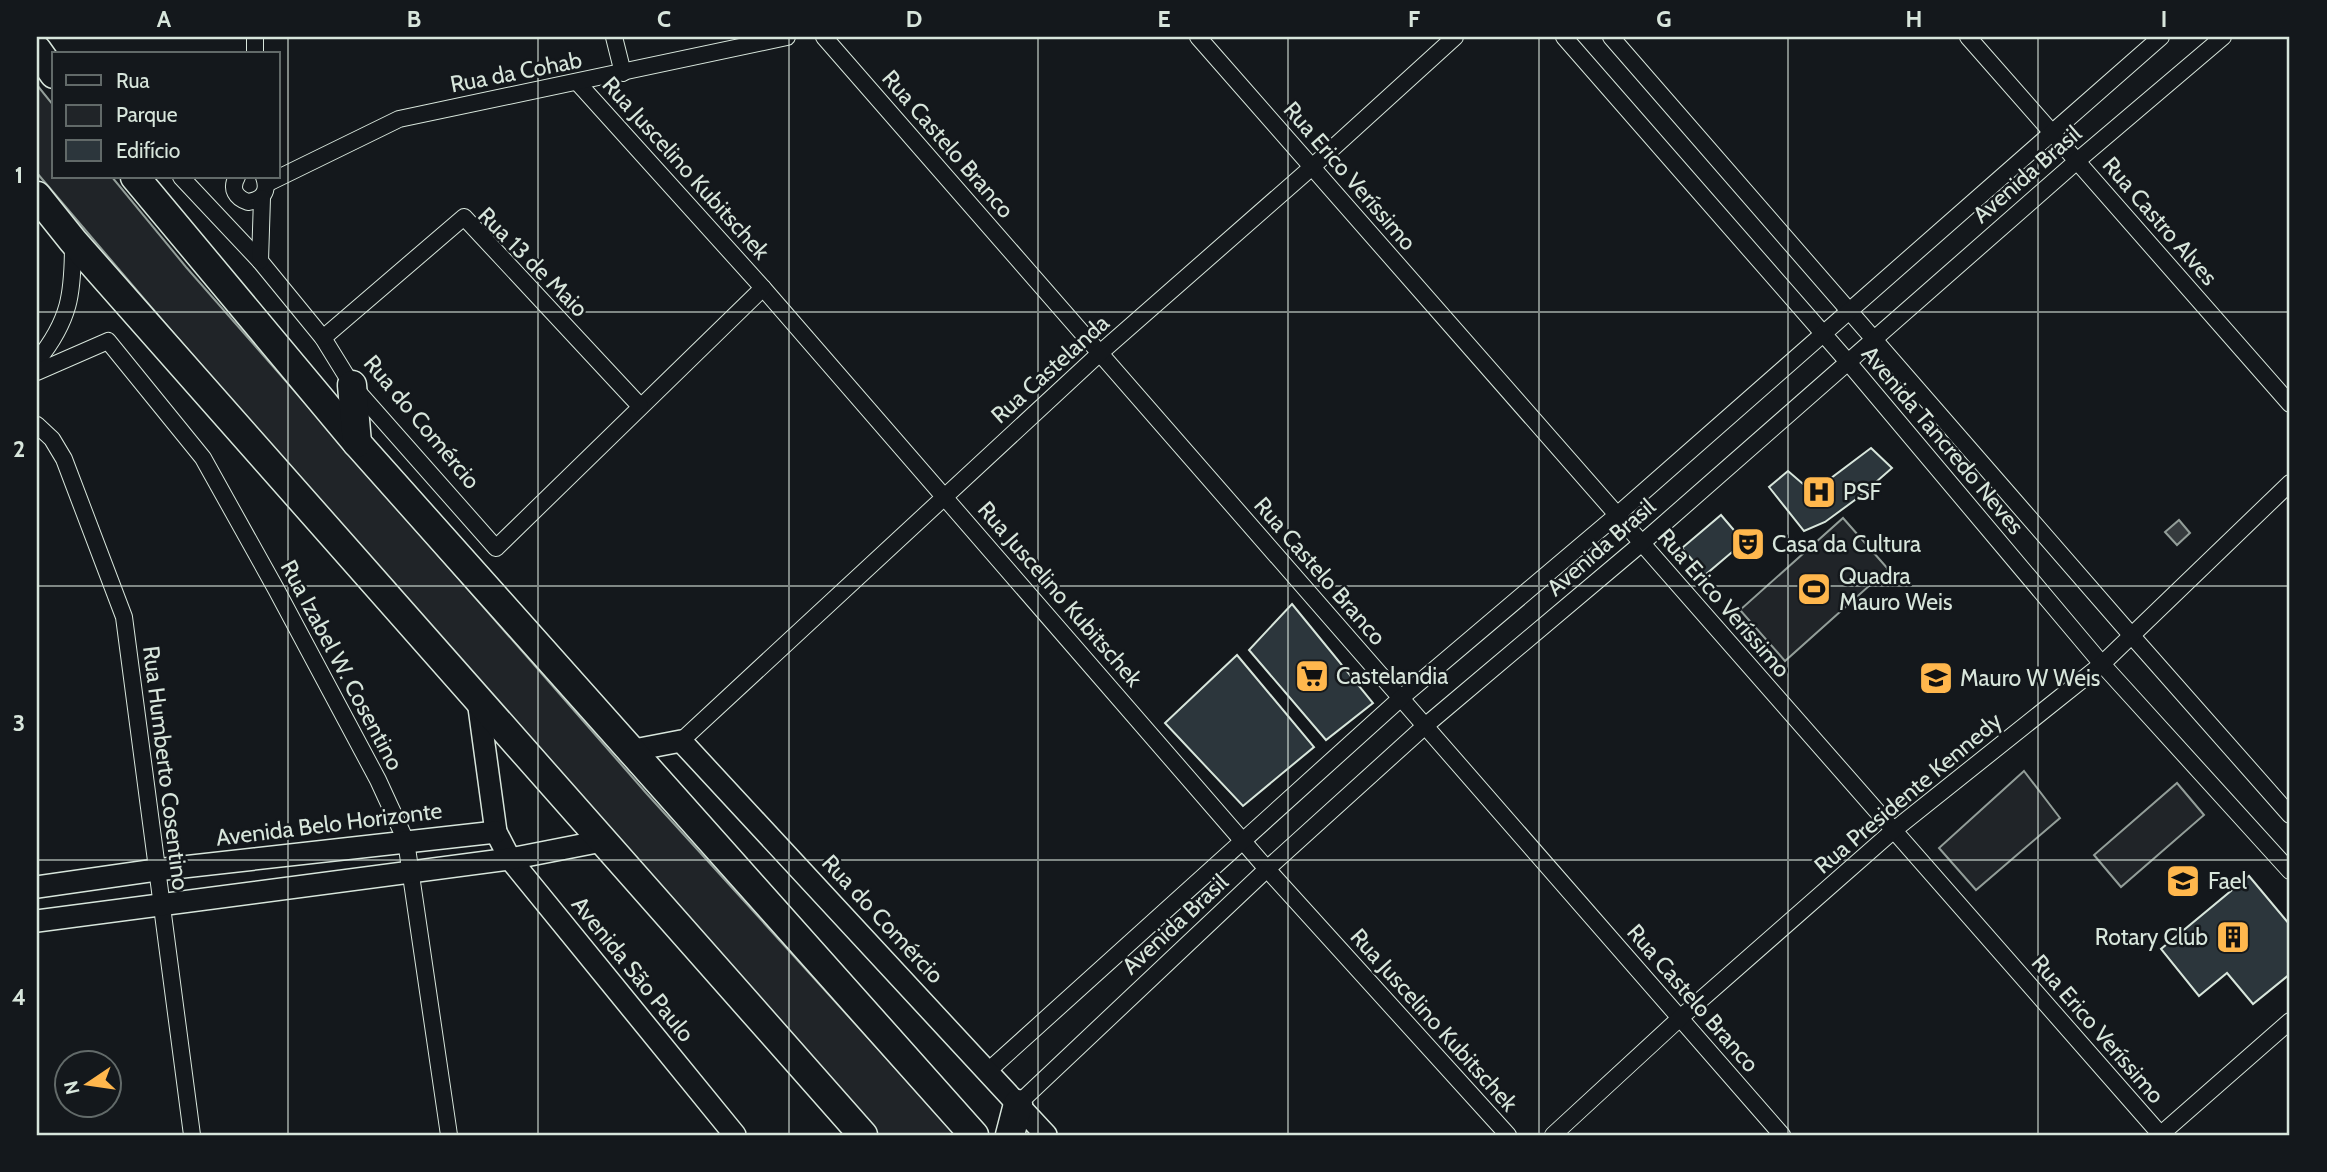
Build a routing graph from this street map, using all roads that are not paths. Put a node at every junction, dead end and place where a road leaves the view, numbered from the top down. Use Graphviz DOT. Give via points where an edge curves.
graph roads {
  1 [pos="614,37"];
  2 [pos="787,37"];
  3 [pos="824,37"];
  4 [pos="1198,37"];
  5 [pos="1455,37"];
  6 [pos="1564,37"];
  7 [pos="1611,37"];
  8 [pos="1968,37"];
  9 [pos="2161,37"];
  10 [pos="2223,37"];
  11 [pos="754,40"];
  12 [pos="37,50"];
  13 [pos="52,71"];
  14 [pos="623,73"];
  15 [pos="578,83"];
  16 [pos="2053,133"];
  17 [pos="2077,160"];
  18 [pos="1312,167"];
  19 [pos="136,178"];
  20 [pos="182,178"];
  21 [pos="237,178"];
  22 [pos="264,186"];
  23 [pos="37,196"];
  24 [pos="73,241"];
  25 [pos="260,261"];
  26 [pos="763,288"];
  27 [pos="1850,311"];
  28 [pos="1824,334"];
  29 [pos="323,338"];
  30 [pos="1874,339"];
  31 [pos="1100,353"];
  32 [pos="37,361"];
  33 [pos="1848,362"];
  34 [pos="37,372"];
  35 [pos="352,385"];
  36 [pos="2290,404"];
  37 [pos="640,406"];
  38 [pos="37,425"];
  39 [pos="357,443"];
  40 [pos="2290,483"];
  41 [pos="945,496"];
  42 [pos="1617,515"];
  43 [pos="1642,543"];
  44 [pos="2132,636"];
  45 [pos="2102,664"];
  46 [pos="1401,698"];
  47 [pos="478,700"];
  48 [pos="1426,726"];
  49 [pos="681,740"];
  50 [pos="629,751"];
  51 [pos="2290,815"];
  52 [pos="1894,830"];
  53 [pos="496,832"];
  54 [pos="1242,840"];
  55 [pos="406,841"];
  56 [pos="602,841"];
  57 [pos="510,859"];
  58 [pos="1266,869"];
  59 [pos="156,870"];
  60 [pos="412,871"];
  61 [pos="2290,871"];
  62 [pos="37,887"];
  63 [pos="161,904"];
  64 [pos="37,921"];
  65 [pos="1680,1018"];
  66 [pos="2290,1021"];
  67 [pos="988,1071"];
  68 [pos="1018,1104"];
  69 [pos="192,1135"];
  70 [pos="449,1135"];
  71 [pos="735,1135"];
  72 [pos="863,1135"];
  73 [pos="974,1135"];
  74 [pos="1010,1135"];
  75 [pos="1046,1135"];
  76 [pos="1508,1135"];
  77 [pos="1553,1135"];
  78 [pos="1782,1135"];
  79 [pos="2161,1135"];
  1 -- 14 [label="street"];
  2 -- 11 [label="street, Rua da Cohab"];
  3 -- 31 [label="street, Rua Castelo Branco"];
  4 -- 18 [label="street, Rua Erico Veríssimo"];
  5 -- 18 [label="street, Rua Castelanda"];
  6 -- 28 [label="street, Avenida Tancredo Neves"];
  7 -- 27 [label="street, Avenida Tancredo Neves"];
  8 -- 16 [label="street, Rua Castro Alves"];
  9 -- 16 [label="street, Avenida Brasil"];
  10 -- 17 [label="street, Avenida Brasil"];
  11 -- 14 [label="street, Rua da Cohab"];
  12 -- 13 [label="highway"];
  14 -- 15 [label="street, Rua da Cohab"];
  15 -- 22 [label="street, Rua da Cohab" via="399,119"];
  15 -- 26 [label="street, Rua Juscelino Kubitschek"];
  16 -- 17 [label="street, Rua Castro Alves"];
  16 -- 27 [label="street, Avenida Brasil"];
  17 -- 30 [label="street, Avenida Brasil"];
  17 -- 36 [label="street, Rua Castro Alves"];
  18 -- 31 [label="street, Rua Castelanda"];
  18 -- 42 [label="street, Rua Erico Veríssimo"];
  19 -- 39 [label="highway"];
  20 -- 25 [label="street, Rua do Comércio"];
  21 -- 22 [label="street" via="233,187 241,200 248,202"];
  22 -- 25 [label="street"];
  23 -- 24 [label="highway"];
  24 -- 32 [label="street" via="73,282 65,317"];
  24 -- 47 [label="highway"];
  25 -- 29 [label="street, Rua do Comércio"];
  26 -- 37 [label="street"];
  26 -- 41 [label="street, Rua Juscelino Kubitschek"];
  27 -- 28 [label="street, Avenida Brasil"];
  27 -- 30 [label="street, Avenida Tancredo Neves"];
  28 -- 33 [label="street, Avenida Tancredo Neves"];
  28 -- 42 [label="street, Avenida Brasil"];
  29 -- 35 [label="street, Rua do Comércio"];
  29 -- 37 [label="street, Rua 13 de Maio" via="464,217"];
  30 -- 33 [label="street, Avenida Brasil"];
  30 -- 44 [label="street, Avenida Tancredo Neves"];
  31 -- 41 [label="street, Rua Castelanda"];
  31 -- 46 [label="street, Rua Castelo Branco"];
  33 -- 43 [label="street, Avenida Brasil"];
  33 -- 45 [label="street, Avenida Tancredo Neves"];
  34 -- 55 [label="street, Rua Izabel W. Cosentino" via="108,341 203,458"];
  35 -- 37 [label="street, Rua do Comércio" via="496,548"];
  35 -- 39 [label="highway"];
  38 -- 59 [label="street, Rua Humberto Cosentino" via="64,459 124,617"];
  39 -- 50 [label="highway"];
  40 -- 44 [label="street, Rua Presidente Kennedy"];
  41 -- 49 [label="street, Rua Castelanda"];
  41 -- 54 [label="street, Rua Juscelino Kubitschek"];
  42 -- 43 [label="street, Rua Erico Veríssimo"];
  42 -- 46 [label="street, Avenida Brasil"];
  43 -- 48 [label="street, Avenida Brasil"];
  43 -- 52 [label="street, Rua Erico Veríssimo"];
  44 -- 45 [label="street, Rua Presidente Kennedy"];
  44 -- 51 [label="street, Avenida Tancredo Neves"];
  45 -- 52 [label="street, Rua Presidente Kennedy"];
  45 -- 61 [label="street, Avenida Tancredo Neves"];
  46 -- 48 [label="street, Rua Castelo Branco"];
  46 -- 54 [label="street, Avenida Brasil"];
  47 -- 53 [label="street"];
  47 -- 56 [label="highway"];
  48 -- 58 [label="street, Avenida Brasil"];
  48 -- 65 [label="street, Rua Castelo Branco"];
  49 -- 50 [label="street"];
  49 -- 67 [label="street, Rua do Comércio"];
  50 -- 73 [label="highway"];
  52 -- 65 [label="street, Rua Presidente Kennedy"];
  52 -- 79 [label="street, Rua Erico Veríssimo"];
  53 -- 55 [label="street, Avenida Belo Horizonte"];
  53 -- 57 [label="street, Avenida São Paulo"];
  54 -- 58 [label="street, Rua Juscelino Kubitschek"];
  54 -- 67 [label="street, Avenida Brasil"];
  55 -- 59 [label="street, Avenida Belo Horizonte"];
  55 -- 60 [label="street, Rua Izabel W. Cosentino"];
  56 -- 57 [label="street"];
  56 -- 72 [label="highway"];
  57 -- 60 [label="street"];
  57 -- 71 [label="street, Avenida São Paulo"];
  58 -- 68 [label="street, Avenida Brasil"];
  58 -- 76 [label="street, Rua Juscelino Kubitschek"];
  59 -- 62 [label="street, Avenida Belo Horizonte"];
  59 -- 63 [label="street, Rua Humberto Cosentino"];
  60 -- 63 [label="street"];
  60 -- 70 [label="street, Rua Izabel W. Cosentino"];
  63 -- 64 [label="street"];
  63 -- 69 [label="street, Rua Humberto Cosentino"];
  65 -- 77 [label="street, Rua Presidente Kennedy"];
  65 -- 78 [label="street, Rua Castelo Branco"];
  66 -- 79 [label="street"];
  67 -- 68 [label="street, Rua do Comércio"];
  68 -- 74 [label="highway"];
  68 -- 75 [label="street, Rua do Comércio"];
}
